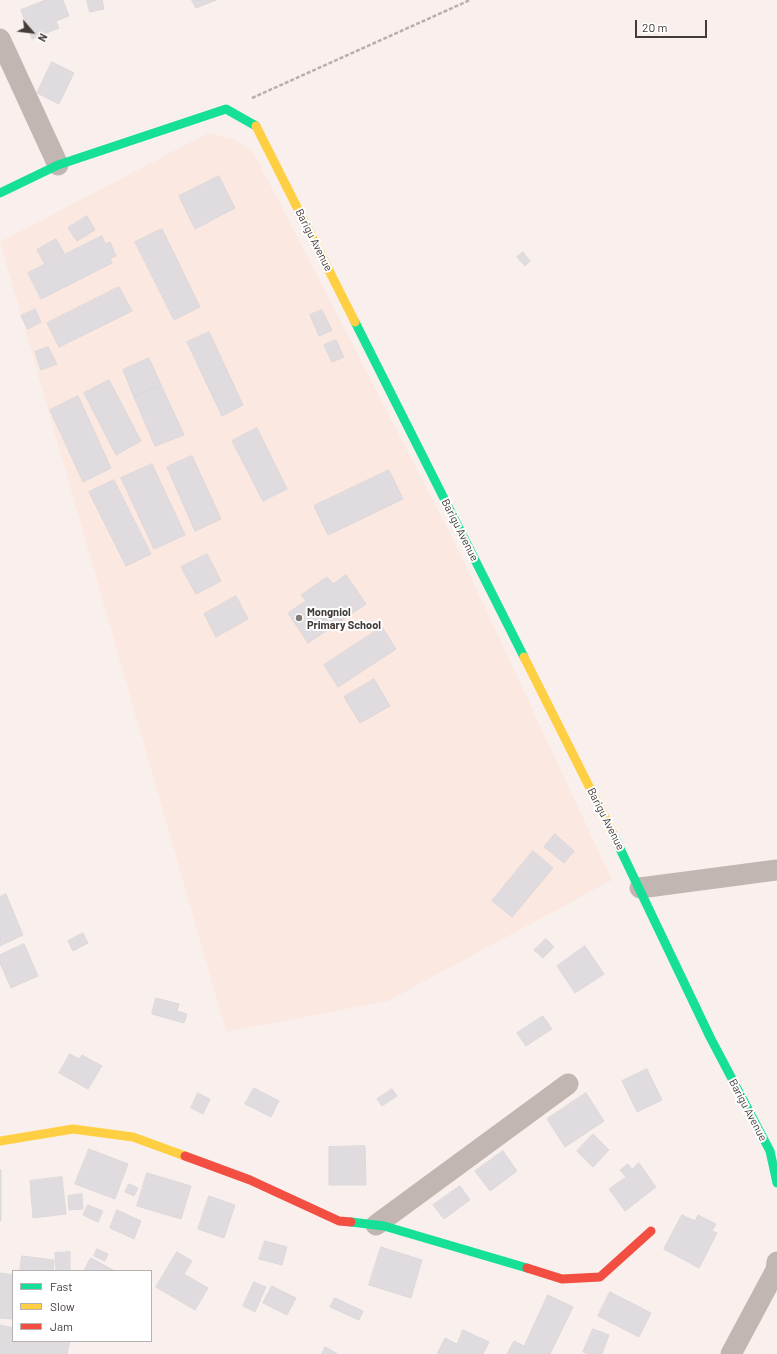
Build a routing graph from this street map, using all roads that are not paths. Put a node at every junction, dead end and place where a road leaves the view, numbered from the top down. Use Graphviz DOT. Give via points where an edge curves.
graph roads {
  1 [pos="0,39"];
  2 [pos="58,165"];
  3 [pos="0,192"];
  4 [pos="777,870"];
  5 [pos="640,888"];
  6 [pos="568,1084"];
  7 [pos="0,1141"];
  8 [pos="777,1183"];
  9 [pos="376,1226"];
  10 [pos="651,1231"];
  11 [pos="777,1267"];
  12 [pos="731,1354"];
  1 -- 2 [label="street"];
  2 -- 3 [label="street"];
  2 -- 5 [label="street, Barigu Avenue" via="226,109 256,126"];
  4 -- 5 [label="street"];
  5 -- 8 [label="street, Barigu Avenue" via="710,1037 770,1151"];
  6 -- 9 [label="street"];
  7 -- 9 [label="street" via="73,1130 133,1137 250,1180 339,1221"];
  9 -- 10 [label="street" via="384,1226 562,1279 600,1277"];
  11 -- 12 [label="street"];
}
